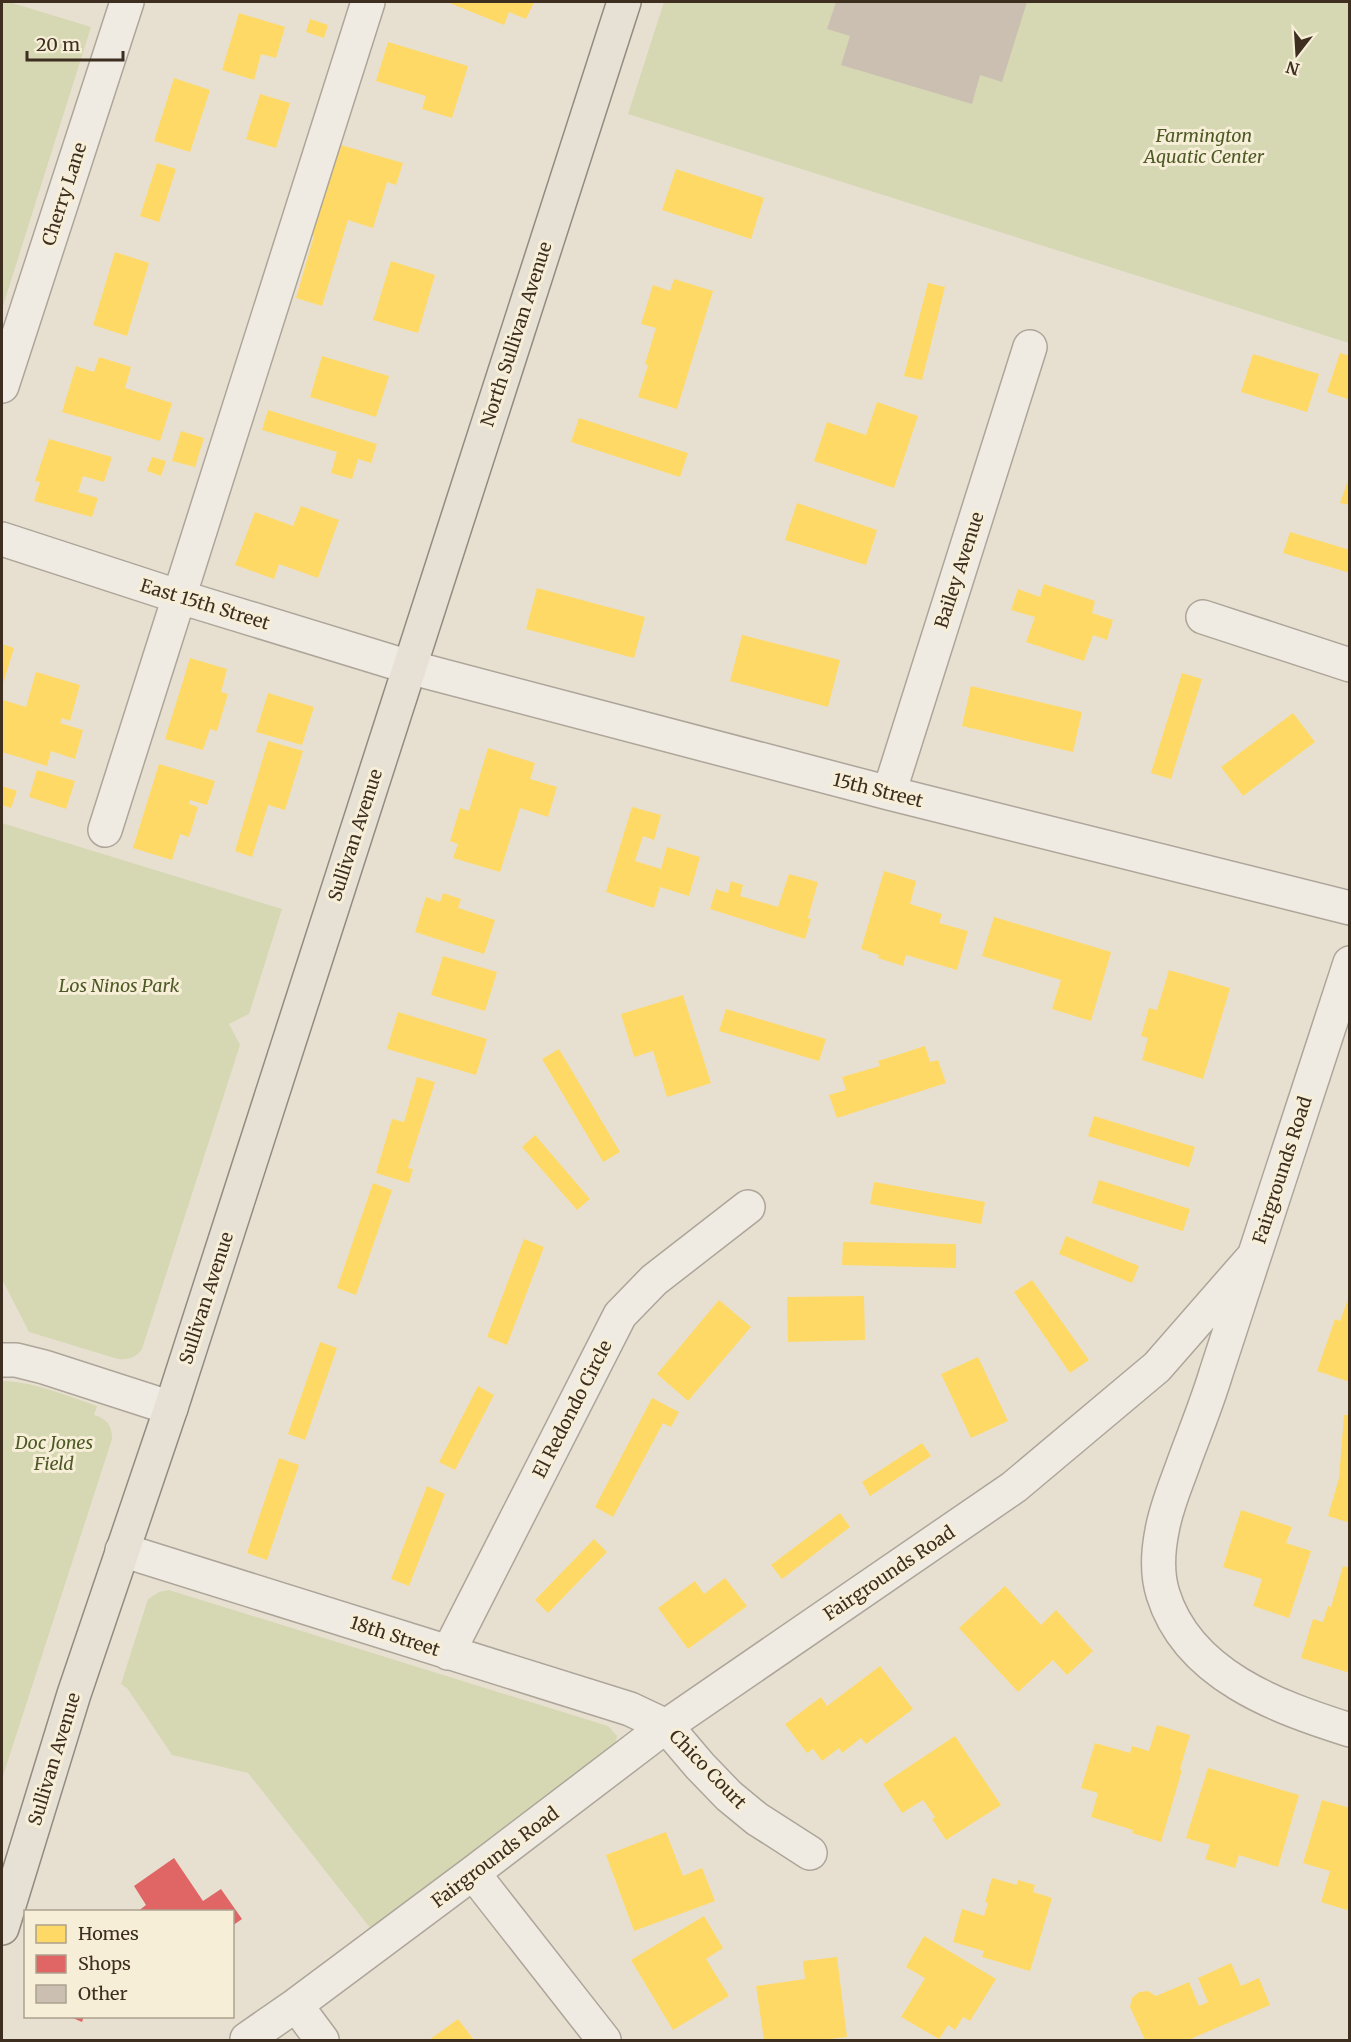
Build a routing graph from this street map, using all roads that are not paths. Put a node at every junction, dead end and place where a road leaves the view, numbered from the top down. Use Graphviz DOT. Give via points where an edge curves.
graph roads {
  1 [pos="127,2"];
  2 [pos="368,2"];
  3 [pos="624,2"];
  4 [pos="1030,347"];
  5 [pos="2,386"];
  6 [pos="2,539"];
  7 [pos="180,597"];
  8 [pos="1203,617"];
  9 [pos="1350,665"];
  10 [pos="409,667"];
  11 [pos="889,793"];
  12 [pos="105,830"];
  13 [pos="1350,908"];
  14 [pos="1350,963"];
  15 [pos="748,1207"];
  16 [pos="1254,1256"];
  17 [pos="2,1360"];
  18 [pos="171,1408"];
  19 [pos="122,1550"];
  20 [pos="448,1653"];
  21 [pos="666,1726"];
  22 [pos="1350,1730"];
  23 [pos="810,1853"];
  24 [pos="473,1873"];
  25 [pos="2,1928"];
  26 [pos="296,2005"];
  27 [pos="247,2039"];
  28 [pos="322,2040"];
  29 [pos="604,2040"];
  1 -- 5 [label="street, Cherry Lane"];
  2 -- 7 [label="street"];
  3 -- 10 [label="main road, North Sullivan Avenue"];
  4 -- 11 [label="street, Bailey Avenue"];
  6 -- 7 [label="street, East 15th Street"];
  7 -- 10 [label="street, East 15th Street"];
  7 -- 12 [label="street"];
  8 -- 9 [label="street"];
  10 -- 11 [label="street, 15th Street"];
  10 -- 18 [label="main road, Sullivan Avenue"];
  11 -- 13 [label="street, 15th Street"];
  14 -- 16 [label="street, Fairgrounds Road"];
  15 -- 20 [label="street, El Redondo Circle" via="654,1280 620,1315"];
  16 -- 21 [label="street, Fairgrounds Road" via="1157,1367 1014,1487"];
  16 -- 22 [label="street" via="1208,1400 1168,1505 1159,1560 1163,1594 1178,1627 1201,1655 1238,1683 1264,1699"];
  17 -- 18 [label="street" via="44,1366"];
  18 -- 19 [label="main road, Sullivan Avenue"];
  19 -- 20 [label="street, 18th Street"];
  19 -- 25 [label="main road, Sullivan Avenue"];
  20 -- 21 [label="street, 18th Street" via="630,1709"];
  21 -- 23 [label="street, Chico Court" via="729,1796"];
  21 -- 24 [label="street, Fairgrounds Road"];
  24 -- 26 [label="street, Fairgrounds Road"];
  24 -- 29 [label="street"];
  26 -- 27 [label="street, Fairgrounds Road"];
  26 -- 28 [label="street"];
}
